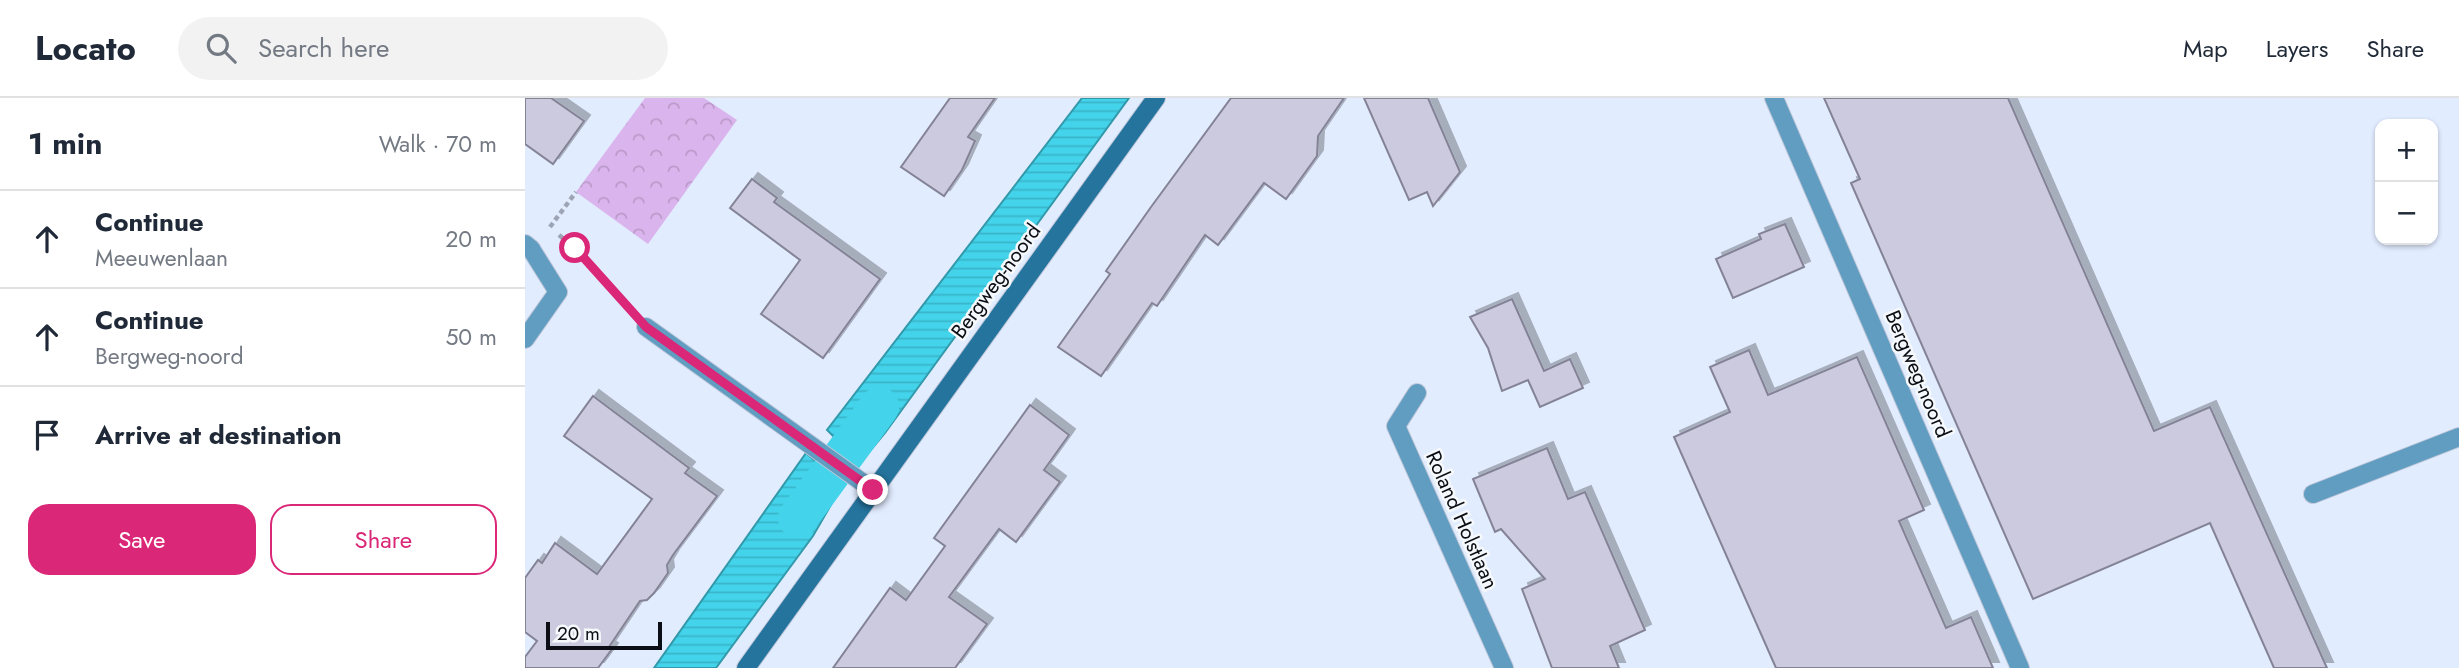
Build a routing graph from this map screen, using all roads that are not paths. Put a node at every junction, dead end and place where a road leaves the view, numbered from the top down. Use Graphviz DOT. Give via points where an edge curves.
graph roads {
  1 [pos="1156,98"];
  2 [pos="1774,98"];
  3 [pos="528,246"];
  4 [pos="646,327"];
  5 [pos="525,339"];
  6 [pos="1417,393"];
  7 [pos="2459,437"];
  8 [pos="873,490"];
  9 [pos="2313,494"];
  10 [pos="745,668"];
  11 [pos="1504,668"];
  12 [pos="2020,668"];
  1 -- 8 [label="street, Bergweg-noord"];
  2 -- 12 [label="street, Bergweg-noord"];
  3 -- 5 [label="street" via="558,292"];
  4 -- 8 [label="street"];
  6 -- 11 [label="street, Roland Holstlaan" via="1396,426"];
  7 -- 9 [label="street"];
  8 -- 10 [label="street, Bergweg-noord"];
}
